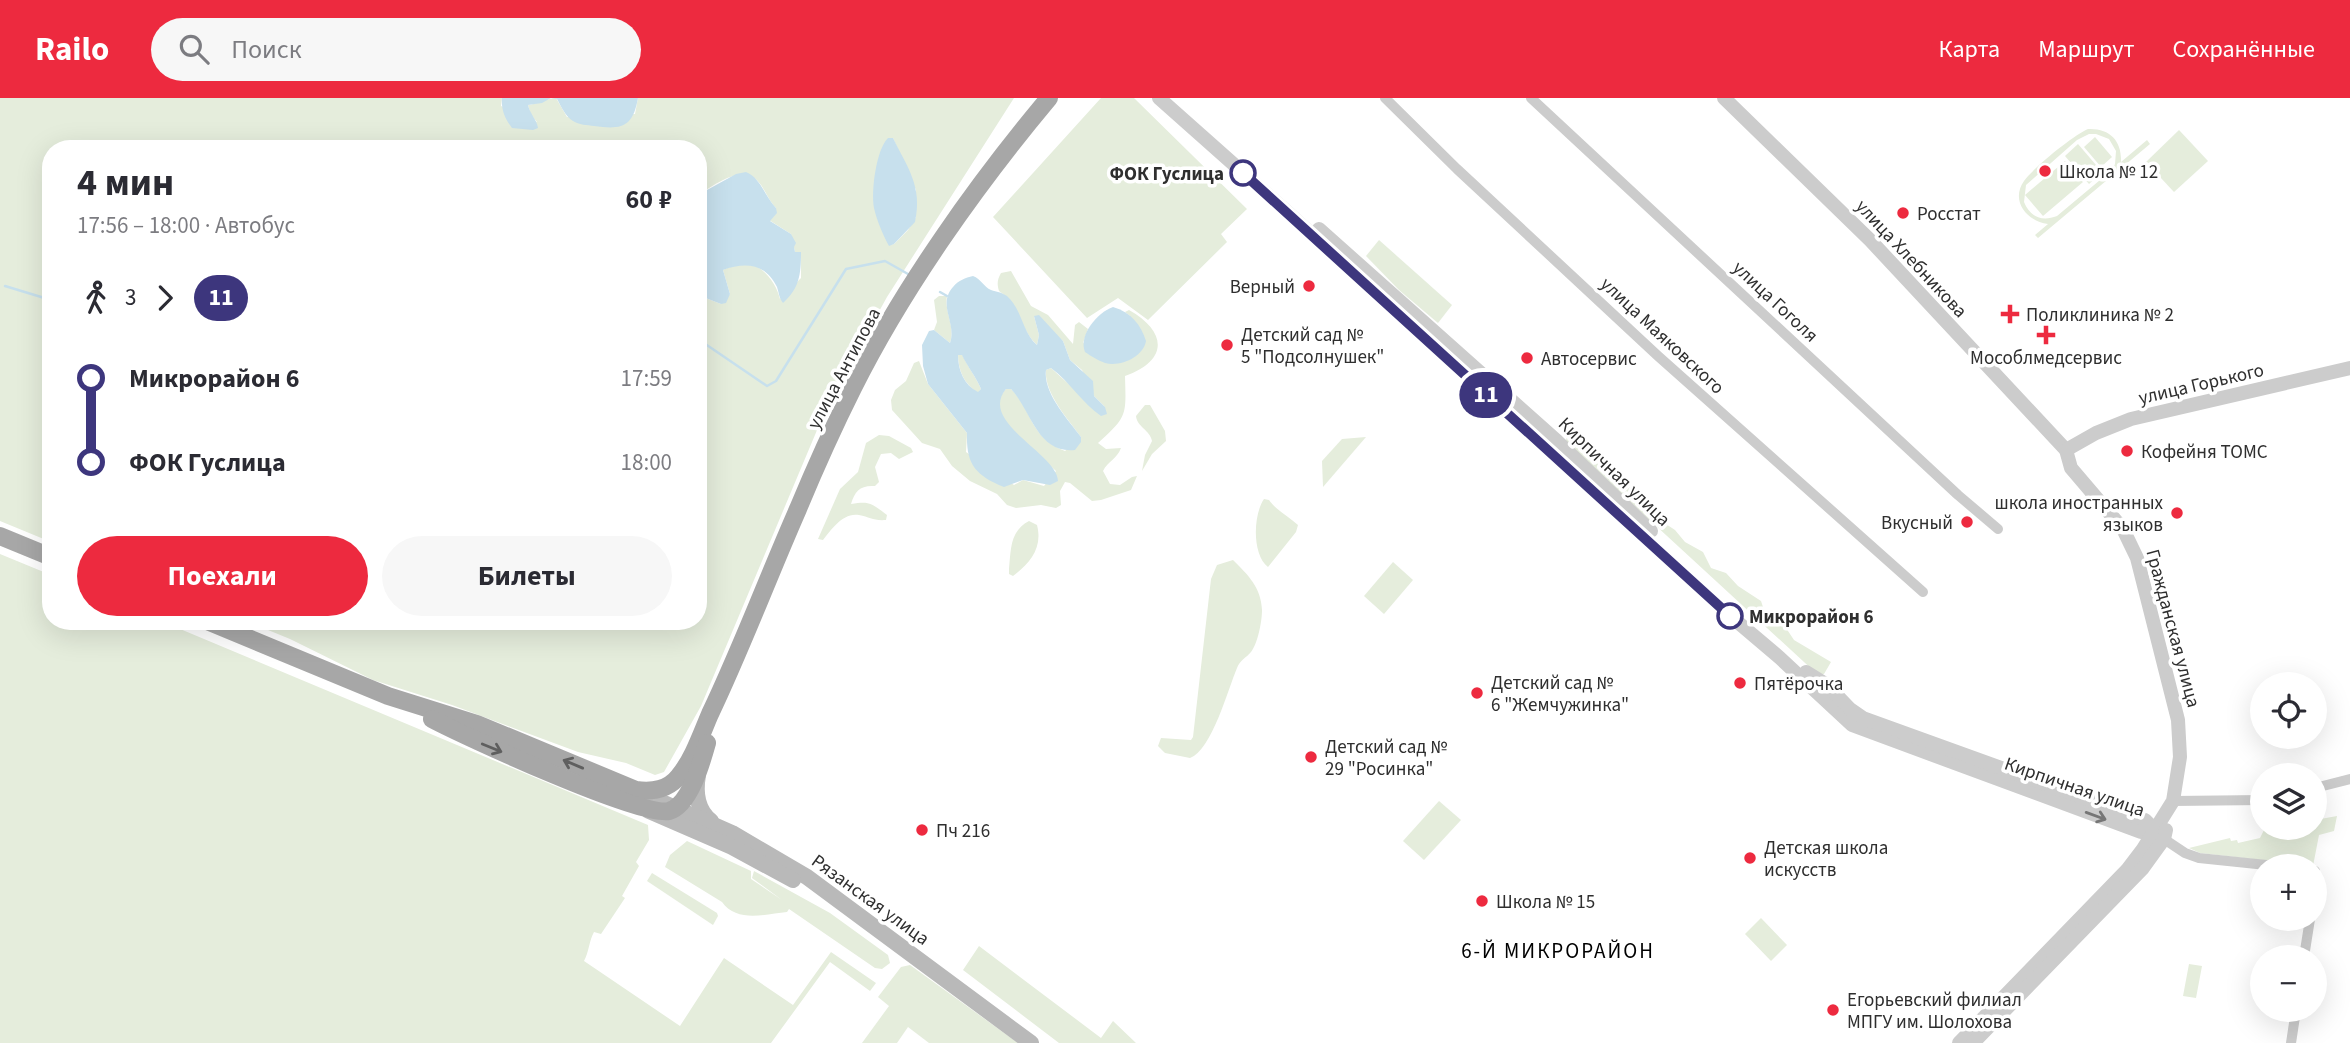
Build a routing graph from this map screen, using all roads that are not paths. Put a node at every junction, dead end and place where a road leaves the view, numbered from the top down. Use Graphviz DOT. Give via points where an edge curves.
graph roads {
  1 [pos="1049,98"];
  2 [pos="1159,98"];
  3 [pos="1174,98"];
  4 [pos="1385,98"];
  5 [pos="1531,98"];
  6 [pos="1724,98"];
  7 [pos="2350,368"];
  8 [pos="2066,450"];
  9 [pos="1998,529"];
  10 [pos="0,536"];
  11 [pos="42,553"];
  12 [pos="1923,592"];
  13 [pos="229,630"];
  14 [pos="693,768"];
  15 [pos="2350,779"];
  16 [pos="2327,785"];
  17 [pos="633,797"];
  18 [pos="2250,800"];
  19 [pos="2172,802"];
  20 [pos="676,808"];
  21 [pos="715,825"];
  22 [pos="686,827"];
  23 [pos="2159,835"];
  24 [pos="2250,863"];
  25 [pos="2294,1022"];
  26 [pos="1024,1043"];
  27 [pos="1031,1043"];
  28 [pos="1959,1043"];
  29 [pos="1973,1043"];
  30 [pos="2291,1043"];
  1 -- 14 [label="main road, улица Антипова" via="938,247 854,387 797,511"];
  2 -- 23 [label="street, Кирпичная улица, one-way" via="1852,724"];
  3 -- 23 [label="street, Кирпичная улица" via="1857,715 2145,820"];
  4 -- 12 [label="street, улица Маяковского" via="1658,356"];
  5 -- 9 [label="street, улица Гоголя"];
  6 -- 8 [label="street, улица Хлебникова" via="1870,240"];
  7 -- 8 [label="street, улица Горького" via="2132,419"];
  8 -- 19 [label="street, Гражданская улица" via="2071,468 2123,528 2137,558 2179,729 2180,757"];
  10 -- 11 [label="main road"];
  13 -- 17 [label="main road" via="388,696 474,741"];
  14 -- 17 [label="main road, улица Антипова" via="669,786"];
  14 -- 20 [label="main road, улица Антипова" via="691,788"];
  14 -- 21 [label="main road" via="697,799"];
  15 -- 16 [label="street"];
  17 -- 20 [label="main road" via="663,811"];
  17 -- 22 [label="main road, Рязанская улица"];
  18 -- 19 [label="street"];
  19 -- 23 [label="street, Гражданская улица"];
  20 -- 21 [label="main road, Рязанская улица"];
  20 -- 22 [label="main road" via="677,818"];
  21 -- 27 [label="main road, Рязанская улица" via="807,877"];
  22 -- 26 [label="main road, Рязанская улица" via="797,882"];
  23 -- 24 [label="street" via="2199,858"];
  23 -- 28 [label="street"];
  23 -- 29 [label="street" via="2128,884"];
  25 -- 30 [label="street"];
}
